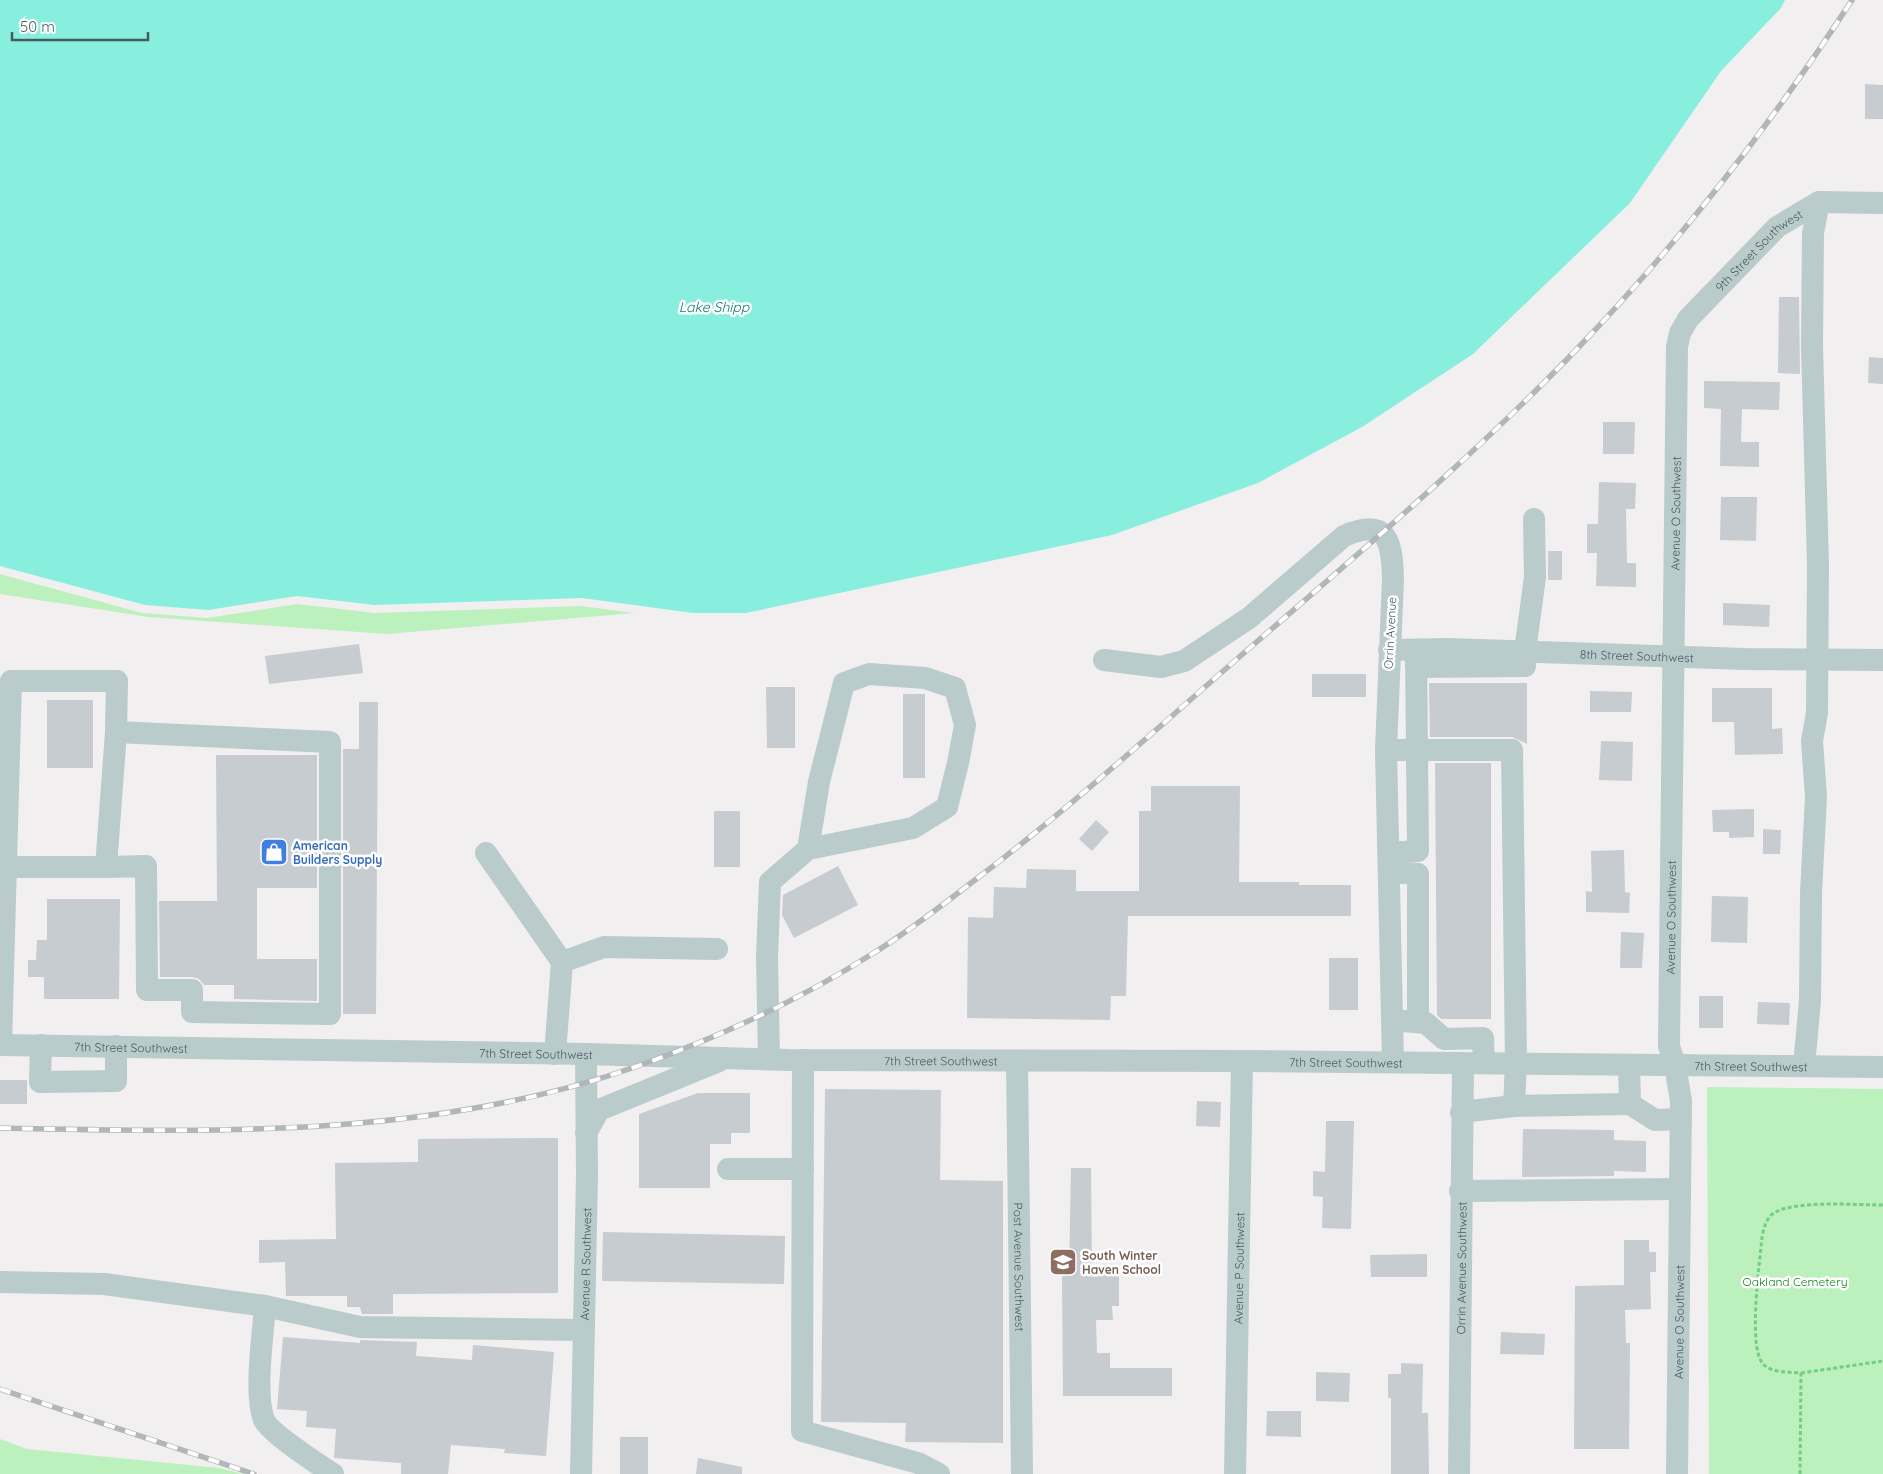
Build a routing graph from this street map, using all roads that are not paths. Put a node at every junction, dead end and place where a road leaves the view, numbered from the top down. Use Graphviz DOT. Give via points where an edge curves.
graph roads {
  1 [pos="1818,202"];
  2 [pos="1883,203"];
  3 [pos="1777,227"];
  4 [pos="1814,260"];
  5 [pos="1677,360"];
  6 [pos="1534,519"];
  7 [pos="1389,650"];
  8 [pos="1524,651"];
  9 [pos="1673,656"];
  10 [pos="1416,659"];
  11 [pos="1104,660"];
  12 [pos="1818,660"];
  13 [pos="1883,660"];
  14 [pos="116,732"];
  15 [pos="1386,750"];
  16 [pos="1417,750"];
  17 [pos="808,849"];
  18 [pos="486,853"];
  19 [pos="1389,862"];
  20 [pos="4,867"];
  21 [pos="106,867"];
  22 [pos="716,949"];
  23 [pos="562,962"];
  24 [pos="2,973"];
  25 [pos="1392,1020"];
  26 [pos="1418,1022"];
  27 [pos="0,1045"];
  28 [pos="41,1045"];
  29 [pos="116,1046"];
  30 [pos="555,1054"];
  31 [pos="586,1054"];
  32 [pos="728,1058"];
  33 [pos="769,1059"];
  34 [pos="803,1060"];
  35 [pos="1018,1061"];
  36 [pos="1242,1061"];
  37 [pos="1393,1062"];
  38 [pos="1473,1063"];
  39 [pos="1516,1064"];
  40 [pos="1629,1065"];
  41 [pos="1675,1065"];
  42 [pos="1804,1066"];
  43 [pos="1883,1067"];
  44 [pos="1630,1104"];
  45 [pos="1514,1106"];
  46 [pos="1461,1112"];
  47 [pos="1681,1119"];
  48 [pos="586,1133"];
  49 [pos="728,1169"];
  50 [pos="803,1169"];
  51 [pos="1680,1189"];
  52 [pos="1460,1191"];
  53 [pos="0,1282"];
  54 [pos="265,1306"];
  55 [pos="583,1330"];
  56 [pos="333,1474"];
  57 [pos="581,1474"];
  58 [pos="939,1474"];
  59 [pos="1022,1474"];
  60 [pos="1236,1474"];
  61 [pos="1459,1474"];
  62 [pos="1678,1474"];
  1 -- 2 [label="street"];
  1 -- 3 [label="street, 9th Street Southwest"];
  1 -- 4 [label="street" via="1813,233"];
  3 -- 4 [label="street" via="1796,238"];
  3 -- 5 [label="street, 9th Street Southwest" via="1688,318 1680,333"];
  4 -- 12 [label="street" via="1812,346"];
  5 -- 9 [label="street, Avenue O Southwest"];
  6 -- 8 [label="street" via="1535,577"];
  7 -- 10 [label="street, 8th Street Southwest"];
  7 -- 11 [label="street, Orrin Avenue" via="1392,552 1382,532 1376,528 1361,528 1344,536 1249,618 1184,661 1161,667"];
  7 -- 15 [label="street, Orrin Avenue"];
  8 -- 9 [label="street, 8th Street Southwest"];
  8 -- 10 [label="street, 8th Street Southwest"];
  9 -- 12 [label="street, 8th Street Southwest"];
  9 -- 41 [label="street, Avenue O Southwest" via="1669,1046"];
  10 -- 16 [label="street"];
  12 -- 13 [label="street, 8th Street Southwest"];
  12 -- 42 [label="street" via="1817,713 1812,741 1816,797 1810,1000"];
  14 -- 20 [label="street" via="117,681 11,681"];
  14 -- 21 [label="street"];
  14 -- 21 [label="street" via="330,742 330,1014 192,1012 192,990 147,990 146,866"];
  15 -- 16 [label="street"];
  15 -- 19 [label="street, Orrin Avenue"];
  16 -- 19 [label="street" via="1418,851"];
  16 -- 39 [label="street" via="1512,750"];
  17 -- 17 [label="street" via="913,828 947,807 965,725 956,688 925,678 869,674 844,683 819,782"];
  17 -- 33 [label="street" via="770,882 767,957"];
  18 -- 23 [label="street"];
  19 -- 25 [label="street, Orrin Avenue"];
  19 -- 26 [label="street" via="1418,874"];
  20 -- 21 [label="street"];
  20 -- 24 [label="street"];
  22 -- 23 [label="street" via="604,947"];
  23 -- 30 [label="street"];
  24 -- 27 [label="street"];
  25 -- 26 [label="street"];
  25 -- 37 [label="street, Orrin Avenue"];
  26 -- 38 [label="street, Orrin Avenue Southwest" via="1426,1023 1444,1039 1483,1038"];
  27 -- 28 [label="street, 7th Street Southwest"];
  28 -- 29 [label="street, 7th Street Southwest"];
  28 -- 29 [label="street" via="40,1082 116,1081"];
  29 -- 30 [label="street, 7th Street Southwest"];
  30 -- 31 [label="street, 7th Street Southwest"];
  31 -- 32 [label="street, 7th Street Southwest"];
  31 -- 48 [label="street, Avenue R Southwest"];
  32 -- 33 [label="street, 7th Street Southwest"];
  32 -- 48 [label="street" via="599,1110"];
  33 -- 34 [label="street, 7th Street Southwest"];
  34 -- 35 [label="street, 7th Street Southwest"];
  34 -- 50 [label="street"];
  35 -- 36 [label="street, 7th Street Southwest"];
  35 -- 59 [label="street, Post Avenue Southwest"];
  36 -- 37 [label="street, 7th Street Southwest"];
  36 -- 60 [label="street, Avenue P Southwest"];
  37 -- 38 [label="street, 7th Street Southwest"];
  38 -- 39 [label="street, 7th Street Southwest"];
  38 -- 46 [label="street, Orrin Avenue Southwest"];
  39 -- 40 [label="street, 7th Street Southwest"];
  39 -- 45 [label="street"];
  40 -- 41 [label="street, 7th Street Southwest"];
  40 -- 44 [label="street"];
  41 -- 42 [label="street, 7th Street Southwest"];
  41 -- 47 [label="street, Avenue O Southwest"];
  42 -- 43 [label="street, 7th Street Southwest"];
  44 -- 45 [label="street"];
  44 -- 47 [label="street" via="1655,1120"];
  45 -- 46 [label="street"];
  46 -- 52 [label="street, Orrin Avenue Southwest"];
  47 -- 51 [label="street, Avenue O Southwest"];
  48 -- 55 [label="street, Avenue R Southwest"];
  49 -- 50 [label="street"];
  50 -- 58 [label="street" via="802,1431 918,1463"];
  51 -- 52 [label="street"];
  51 -- 62 [label="street, Avenue O Southwest"];
  52 -- 61 [label="street, Orrin Avenue Southwest"];
  53 -- 54 [label="street" via="104,1284"];
  54 -- 55 [label="street" via="360,1327"];
  54 -- 56 [label="street" via="260,1395 265,1422 302,1455"];
  55 -- 57 [label="street, Avenue R Southwest"];
}
